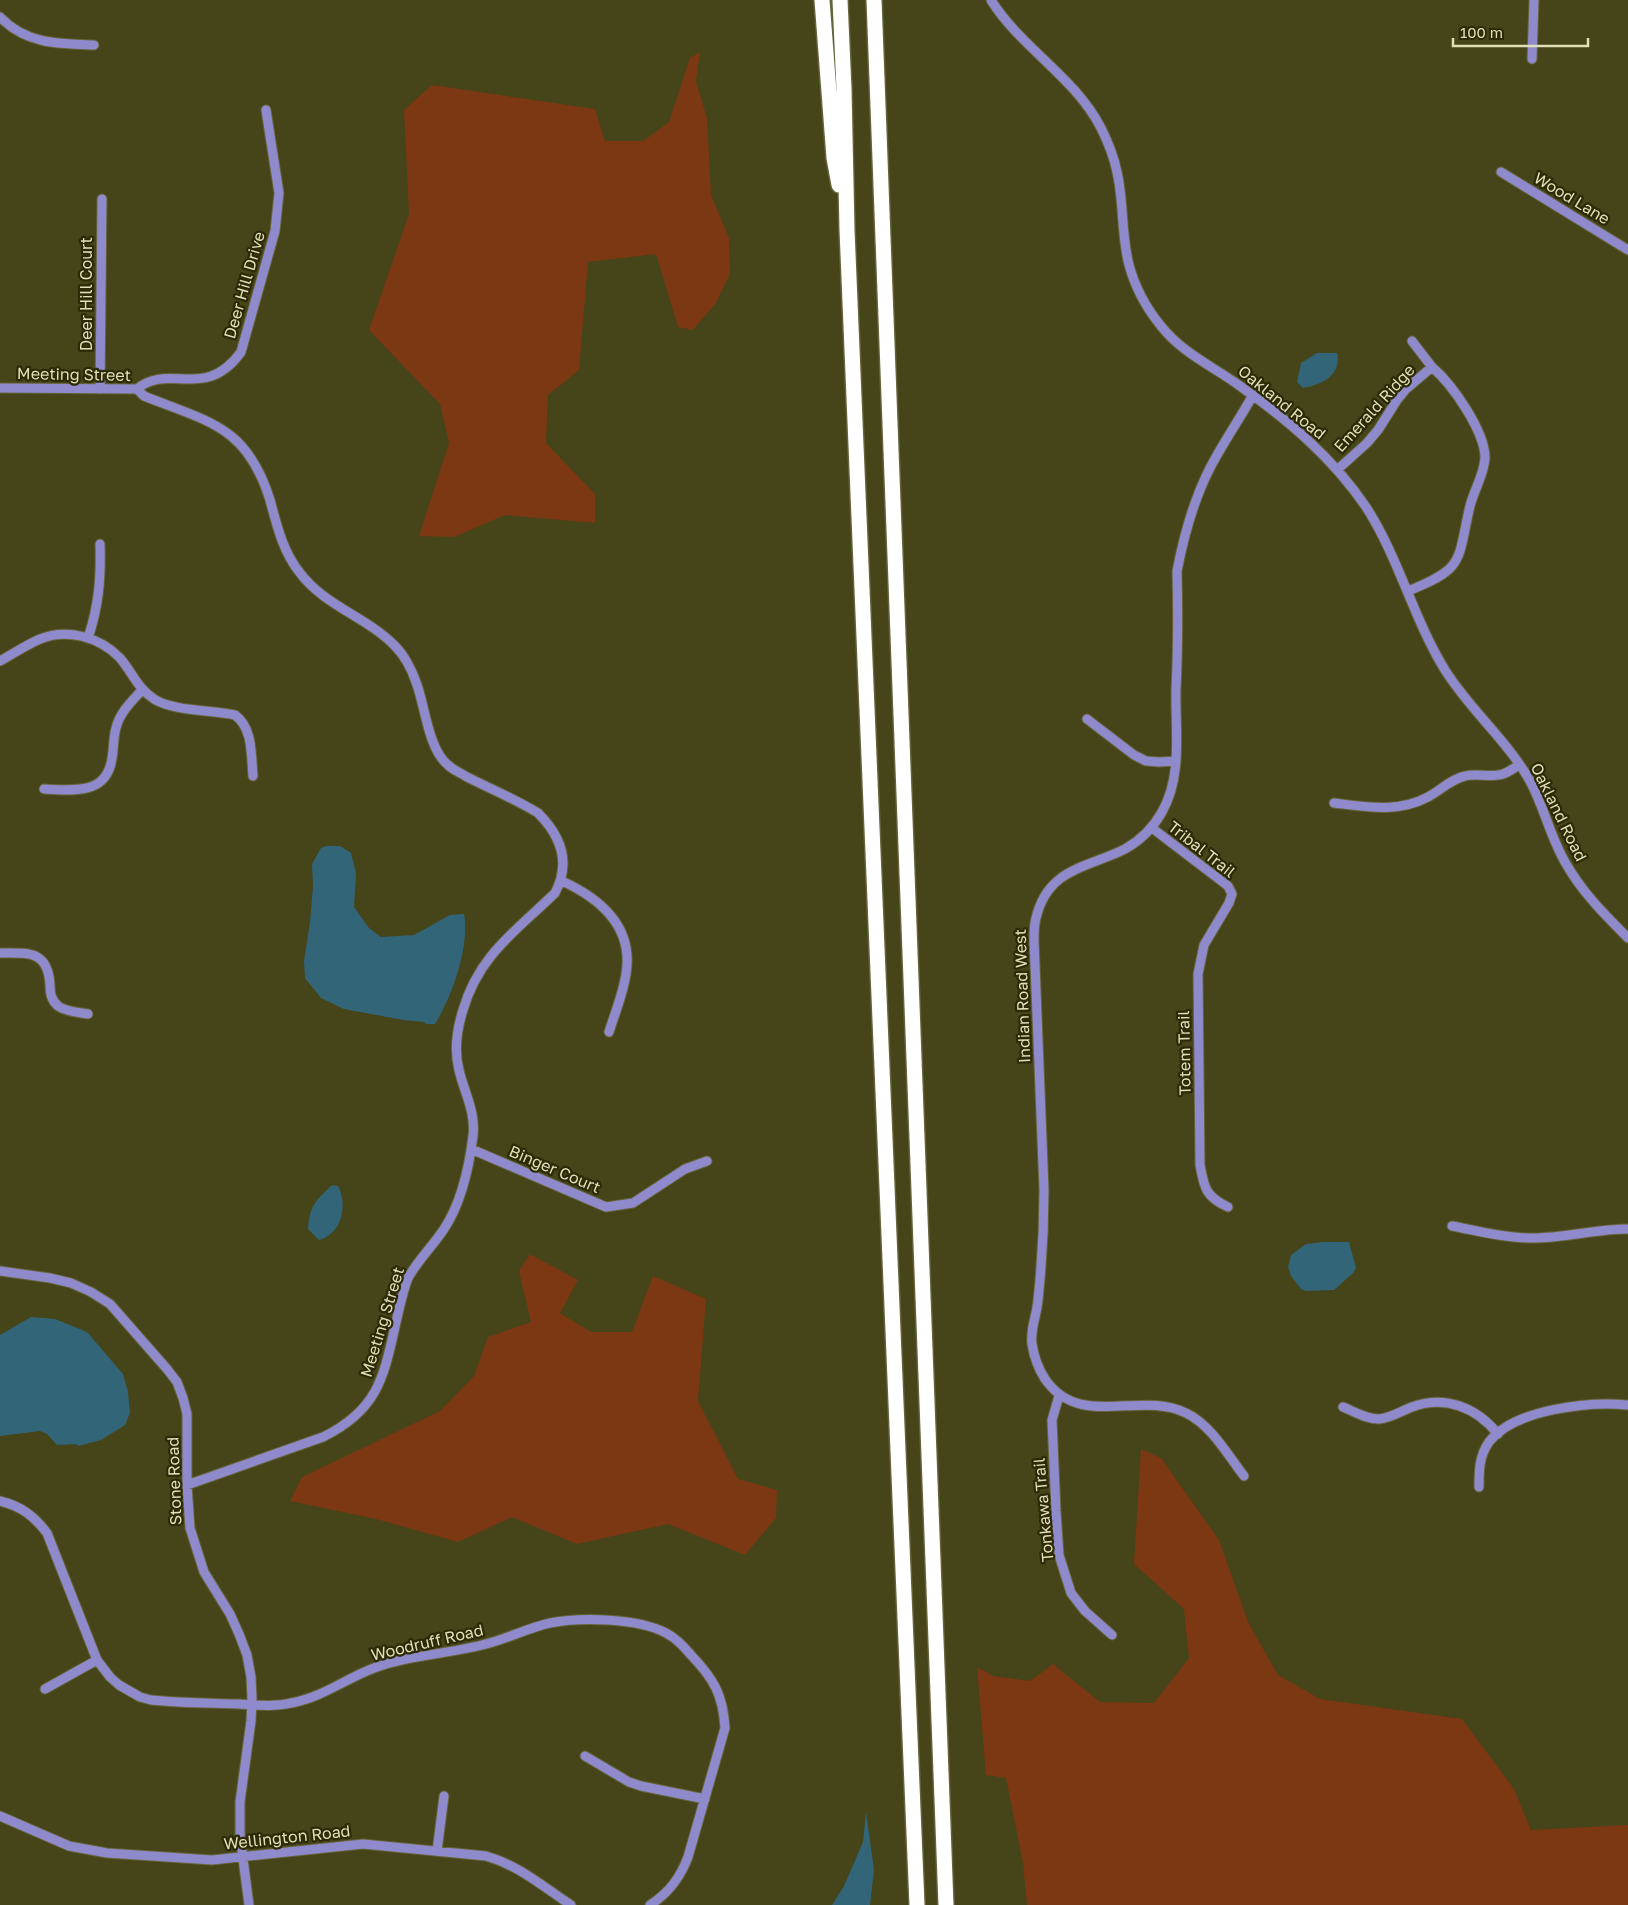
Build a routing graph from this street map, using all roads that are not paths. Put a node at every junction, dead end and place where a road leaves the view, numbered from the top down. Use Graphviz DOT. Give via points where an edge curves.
graph roads {
  1 [pos="822,0"];
  2 [pos="840,0"];
  3 [pos="874,0"];
  4 [pos="880,0"];
  5 [pos="991,0"];
  6 [pos="1534,0"];
  7 [pos="0,17"];
  8 [pos="94,44"];
  9 [pos="1532,59"];
  10 [pos="877,70"];
  11 [pos="266,110"];
  12 [pos="1501,172"];
  13 [pos="102,199"];
  14 [pos="847,230"];
  15 [pos="1628,250"];
  16 [pos="1412,341"];
  17 [pos="1432,367"];
  18 [pos="0,388"];
  19 [pos="100,389"];
  20 [pos="137,389"];
  21 [pos="1253,395"];
  22 [pos="1337,470"];
  23 [pos="100,544"];
  24 [pos="1408,591"];
  25 [pos="88,638"];
  26 [pos="0,662"];
  27 [pos="142,690"];
  28 [pos="1087,719"];
  29 [pos="1176,761"];
  30 [pos="1519,765"];
  31 [pos="253,776"];
  32 [pos="44,789"];
  33 [pos="1334,802"];
  34 [pos="1152,828"];
  35 [pos="562,880"];
  36 [pos="1232,894"];
  37 [pos="1628,938"];
  38 [pos="0,953"];
  39 [pos="88,1014"];
  40 [pos="609,1032"];
  41 [pos="471,1149"];
  42 [pos="707,1161"];
  43 [pos="1228,1207"];
  44 [pos="1452,1226"];
  45 [pos="1628,1229"];
  46 [pos="0,1271"];
  47 [pos="1059,1396"];
  48 [pos="1628,1405"];
  49 [pos="1343,1407"];
  50 [pos="1498,1434"];
  51 [pos="1244,1476"];
  52 [pos="187,1485"];
  53 [pos="1479,1487"];
  54 [pos="0,1502"];
  55 [pos="1112,1635"];
  56 [pos="97,1660"];
  57 [pos="45,1688"];
  58 [pos="252,1705"];
  59 [pos="585,1756"];
  60 [pos="444,1796"];
  61 [pos="705,1799"];
  62 [pos="0,1816"];
  63 [pos="437,1850"];
  64 [pos="243,1856"];
  65 [pos="250,1905"];
  66 [pos="571,1905"];
  67 [pos="650,1905"];
  68 [pos="917,1905"];
  69 [pos="946,1905"];
  1 -- 14 [label="highway" via="834,158"];
  2 -- 14 [label="highway"];
  3 -- 10 [label="highway"];
  4 -- 10 [label="highway"];
  5 -- 21 [label="street, Oakland Road" via="1018,34 1078,94 1102,130 1118,174 1129,264 1135,284 1152,313 1184,349"];
  6 -- 9 [label="street"];
  7 -- 8 [label="street" via="23,35 42,42"];
  10 -- 69 [label="highway"];
  11 -- 20 [label="street, Deer Hill Drive" via="278,212 241,352 222,372 209,377 145,382"];
  12 -- 15 [label="street, Wood Lane"];
  13 -- 19 [label="street, Deer Hill Court"];
  14 -- 68 [label="highway"];
  16 -- 17 [label="street, Emerald Ridge"];
  17 -- 22 [label="street, Emerald Ridge" via="1406,389 1367,443"];
  17 -- 24 [label="street, Emerald Ridge" via="1458,395 1481,438 1485,459 1470,505 1459,556 1441,577"];
  18 -- 19 [label="street, Meeting Street"];
  19 -- 20 [label="street, Meeting Street"];
  20 -- 35 [label="street, Meeting Street" via="144,396 221,427 248,452 265,484 288,557 313,589 382,634 396,647 416,680 437,752 448,765 523,804 549,824 562,855"];
  21 -- 22 [label="street, Oakland Road" via="1291,424"];
  21 -- 29 [label="street, Indian Road West" via="1210,469 1188,521 1177,570"];
  22 -- 24 [label="street, Oakland Road" via="1366,507"];
  23 -- 25 [label="street" via="98,598"];
  24 -- 30 [label="street, Oakland Road" via="1420,624 1446,672 1503,740"];
  25 -- 26 [label="street" via="60,634 38,639"];
  25 -- 27 [label="street" via="105,645 119,657"];
  27 -- 31 [label="street" via="154,700 166,704 235,715 242,720 249,736"];
  27 -- 32 [label="street" via="122,714 116,727 110,770 104,779 86,789"];
  28 -- 29 [label="street" via="1134,755 1153,761"];
  29 -- 34 [label="street, Indian Road West" via="1170,796"];
  30 -- 33 [label="street" via="1502,775 1463,776 1412,804 1385,808"];
  30 -- 37 [label="street, Oakland Road" via="1530,780 1564,861 1585,893"];
  34 -- 36 [label="street, Tribal Trail" via="1228,886"];
  34 -- 47 [label="street, Indian Road West" via="1127,848 1066,874 1047,893 1035,919 1044,1228 1032,1343 1040,1371"];
  35 -- 40 [label="street" via="603,906 624,943 627,972"];
  35 -- 41 [label="street, Meeting Street" via="555,893 492,953 480,970 463,1009 456,1055 472,1111 474,1134"];
  36 -- 43 [label="street, Totem Trail" via="1204,945 1198,974 1200,1165 1207,1192"];
  38 -- 39 [label="street" via="35,955 48,968 53,1000 59,1007"];
  41 -- 42 [label="street, Binger Court" via="606,1207 633,1203 685,1168"];
  41 -- 52 [label="street, Meeting Street" via="454,1212 408,1280 386,1365 370,1402 357,1416 323,1437"];
  44 -- 45 [label="street" via="1531,1238"];
  46 -- 52 [label="street, Stone Road" via="71,1283 110,1304 125,1320 177,1382 187,1414"];
  47 -- 51 [label="street" via="1091,1407 1159,1406 1186,1413 1208,1430"];
  47 -- 55 [label="street, Tonkawa Trail" via="1052,1420 1059,1555 1071,1593 1085,1611"];
  48 -- 50 [label="street" via="1587,1404 1556,1409 1526,1419"];
  49 -- 50 [label="street" via="1363,1416 1382,1419 1424,1403 1454,1403 1482,1417"];
  50 -- 53 [label="street" via="1480,1462"];
  52 -- 58 [label="street, Stone Road" via="190,1528 196,1551 204,1572 230,1614 244,1648 251,1677"];
  54 -- 56 [label="street, Woodruff Road" via="25,1511 47,1533"];
  56 -- 57 [label="street"];
  56 -- 58 [label="street, Woodruff Road" via="119,1685 140,1697"];
  58 -- 61 [label="street, Woodruff Road" via="309,1700 374,1668 503,1640 548,1624 596,1620 652,1627 679,1641 707,1671 720,1698 725,1728"];
  58 -- 64 [label="street, Stone Road" via="240,1802"];
  59 -- 61 [label="street" via="629,1782"];
  60 -- 63 [label="street"];
  61 -- 67 [label="street" via="681,1873 672,1887"];
  62 -- 64 [label="street, Wellington Road" via="69,1846 88,1850 203,1860"];
  63 -- 64 [label="street, Wellington Road" via="363,1844"];
  63 -- 66 [label="street, Wellington Road" via="486,1856 504,1862"];
  64 -- 65 [label="street, Stone Road"];
}
